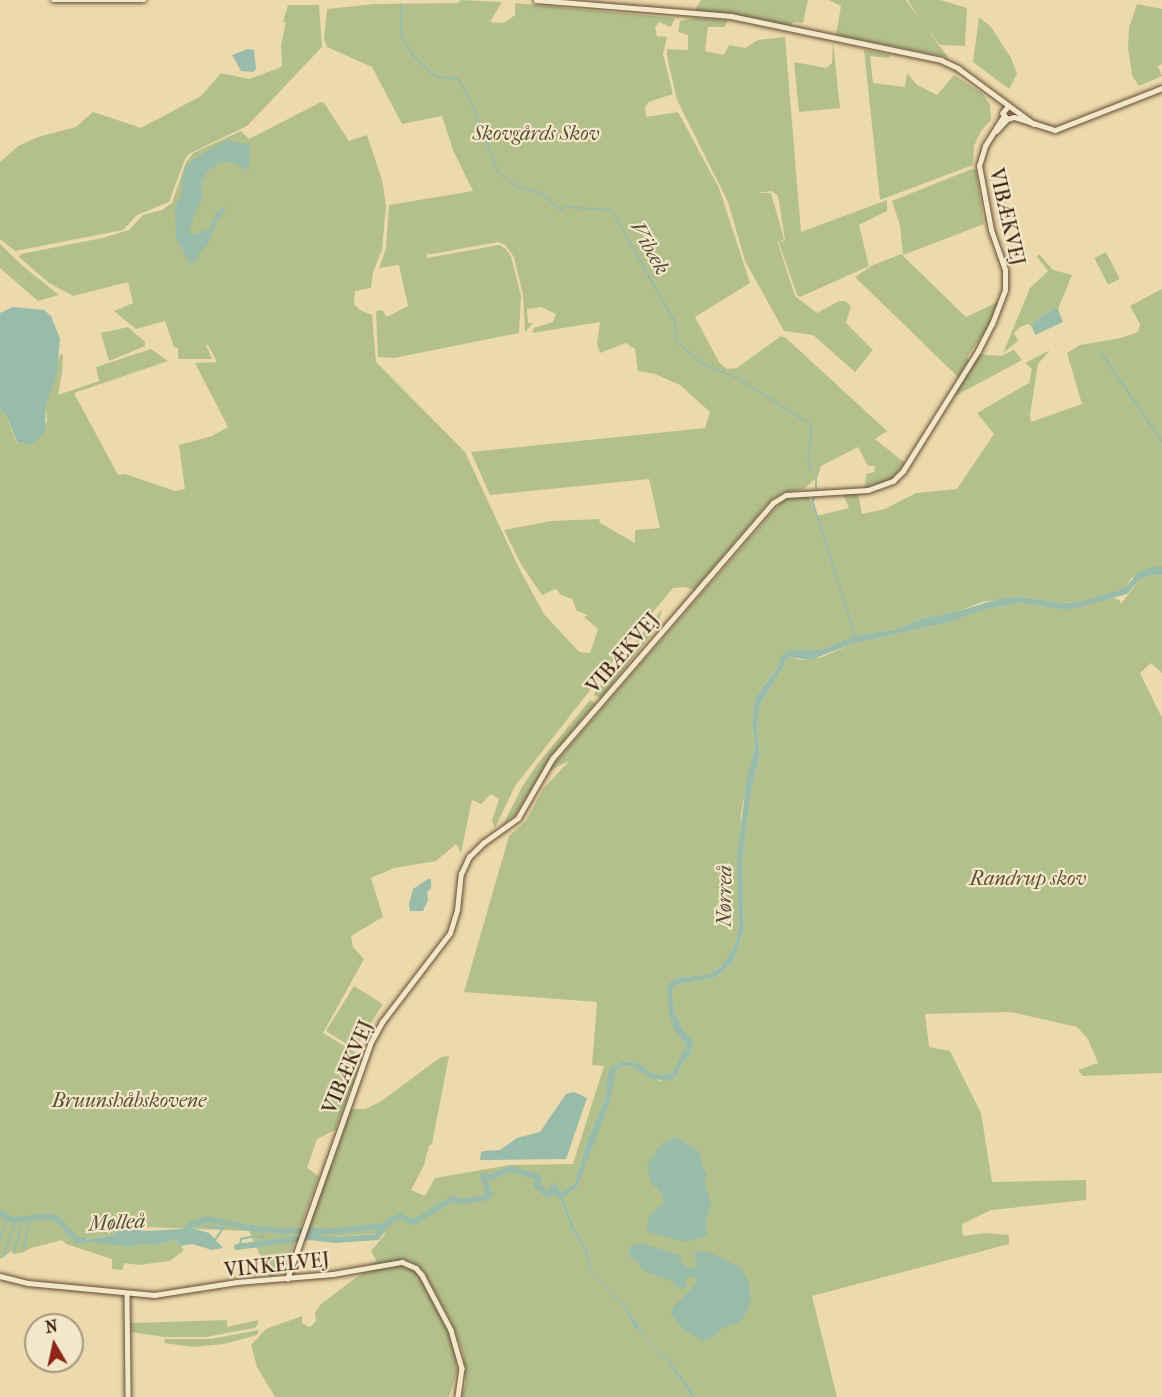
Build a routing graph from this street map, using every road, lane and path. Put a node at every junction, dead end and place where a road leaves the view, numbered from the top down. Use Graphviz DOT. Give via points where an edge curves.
graph roads {
  1 [pos="53,0"];
  2 [pos="144,0"];
  3 [pos="536,0"];
  4 [pos="1162,88"];
  5 [pos="1006,113"];
  6 [pos="1015,115"];
  7 [pos="0,1276"];
  8 [pos="287,1279"];
  9 [pos="127,1294"];
  10 [pos="128,1397"];
  11 [pos="458,1397"];
  1 -- 2 [label="street"];
  3 -- 5 [label="street" via="715,14 941,60 994,95"];
  4 -- 6 [label="street" via="1059,129 1049,130"];
  5 -- 6 [label="street"];
  5 -- 6 [label="street" via="1013,108"];
  5 -- 8 [label="street, VIBÆKVEJ" via="981,154 980,178 991,230 1005,270 1005,290 978,351 912,458 893,481 868,490 794,493 773,503 552,759 518,818 469,856 461,874 450,933 382,1022 370,1044"];
  7 -- 9 [label="street, VINKELVEJ" via="28,1283"];
  8 -- 9 [label="street, VINKELVEJ" via="237,1282 172,1294"];
  8 -- 11 [label="street, VINKELVEJ" via="395,1262 416,1268 457,1345 462,1368"];
  9 -- 10 [label="street"];
}
